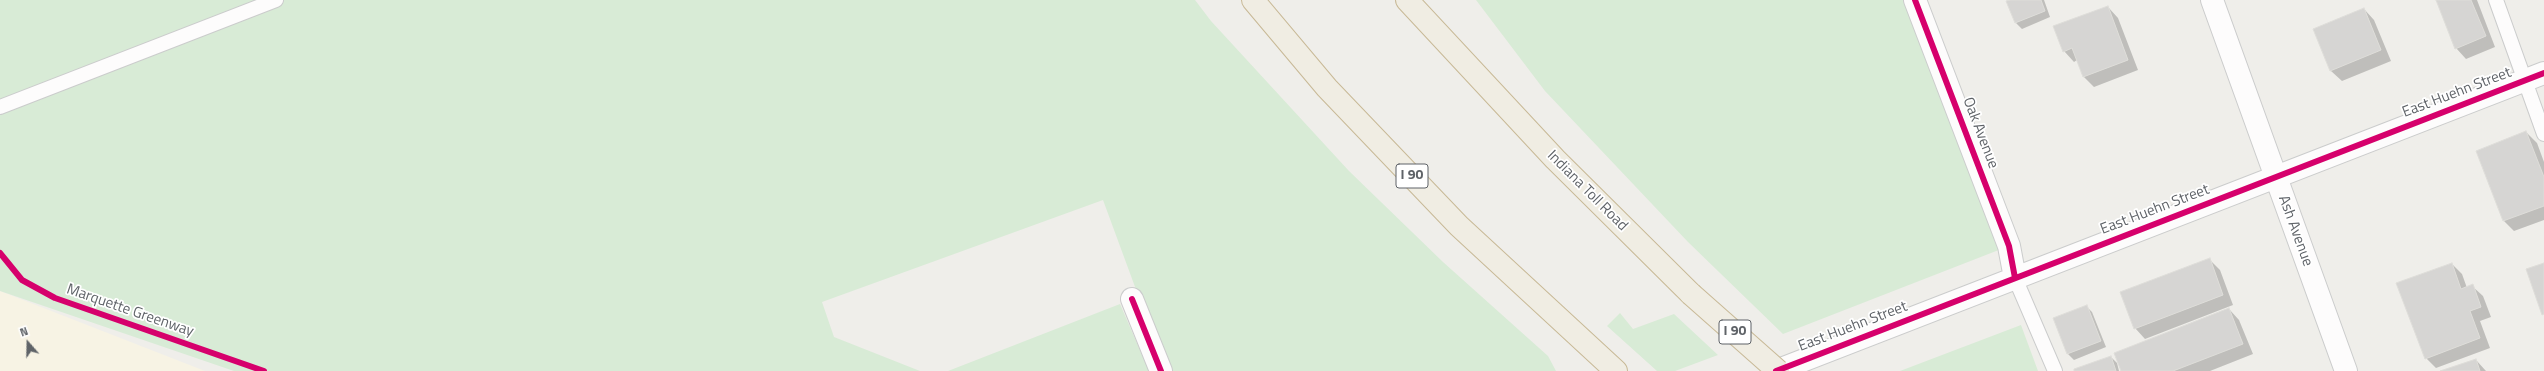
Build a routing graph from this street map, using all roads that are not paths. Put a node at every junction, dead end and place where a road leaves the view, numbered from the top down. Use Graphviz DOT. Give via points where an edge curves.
graph roads {
  1 [pos="276,0"];
  2 [pos="1253,0"];
  3 [pos="1407,0"];
  4 [pos="1915,0"];
  5 [pos="2212,0"];
  6 [pos="2496,0"];
  7 [pos="2534,77"];
  8 [pos="0,107"];
  9 [pos="2544,134"];
  10 [pos="2276,177"];
  11 [pos="2015,278"];
  12 [pos="1132,299"];
  13 [pos="1161,371"];
  14 [pos="1616,371"];
  15 [pos="1777,371"];
  16 [pos="2055,371"];
  17 [pos="2346,371"];
  1 -- 8 [label="lane"];
  2 -- 14 [label="highway, I 90" via="1327,88 1453,220"];
  3 -- 15 [label="highway, Indiana Toll Road / I 90, bridge" via="1555,159 1692,294"];
  4 -- 11 [label="street, Oak Avenue" via="2009,246"];
  5 -- 10 [label="street, Ash Avenue"];
  6 -- 7 [label="lane"];
  7 -- 9 [label="lane"];
  7 -- 10 [label="street, East Huehn Street"];
  10 -- 11 [label="street, East Huehn Street"];
  10 -- 17 [label="street, Ash Avenue"];
  11 -- 15 [label="street, East Huehn Street"];
  11 -- 16 [label="lane"];
  12 -- 13 [label="street"];
}
